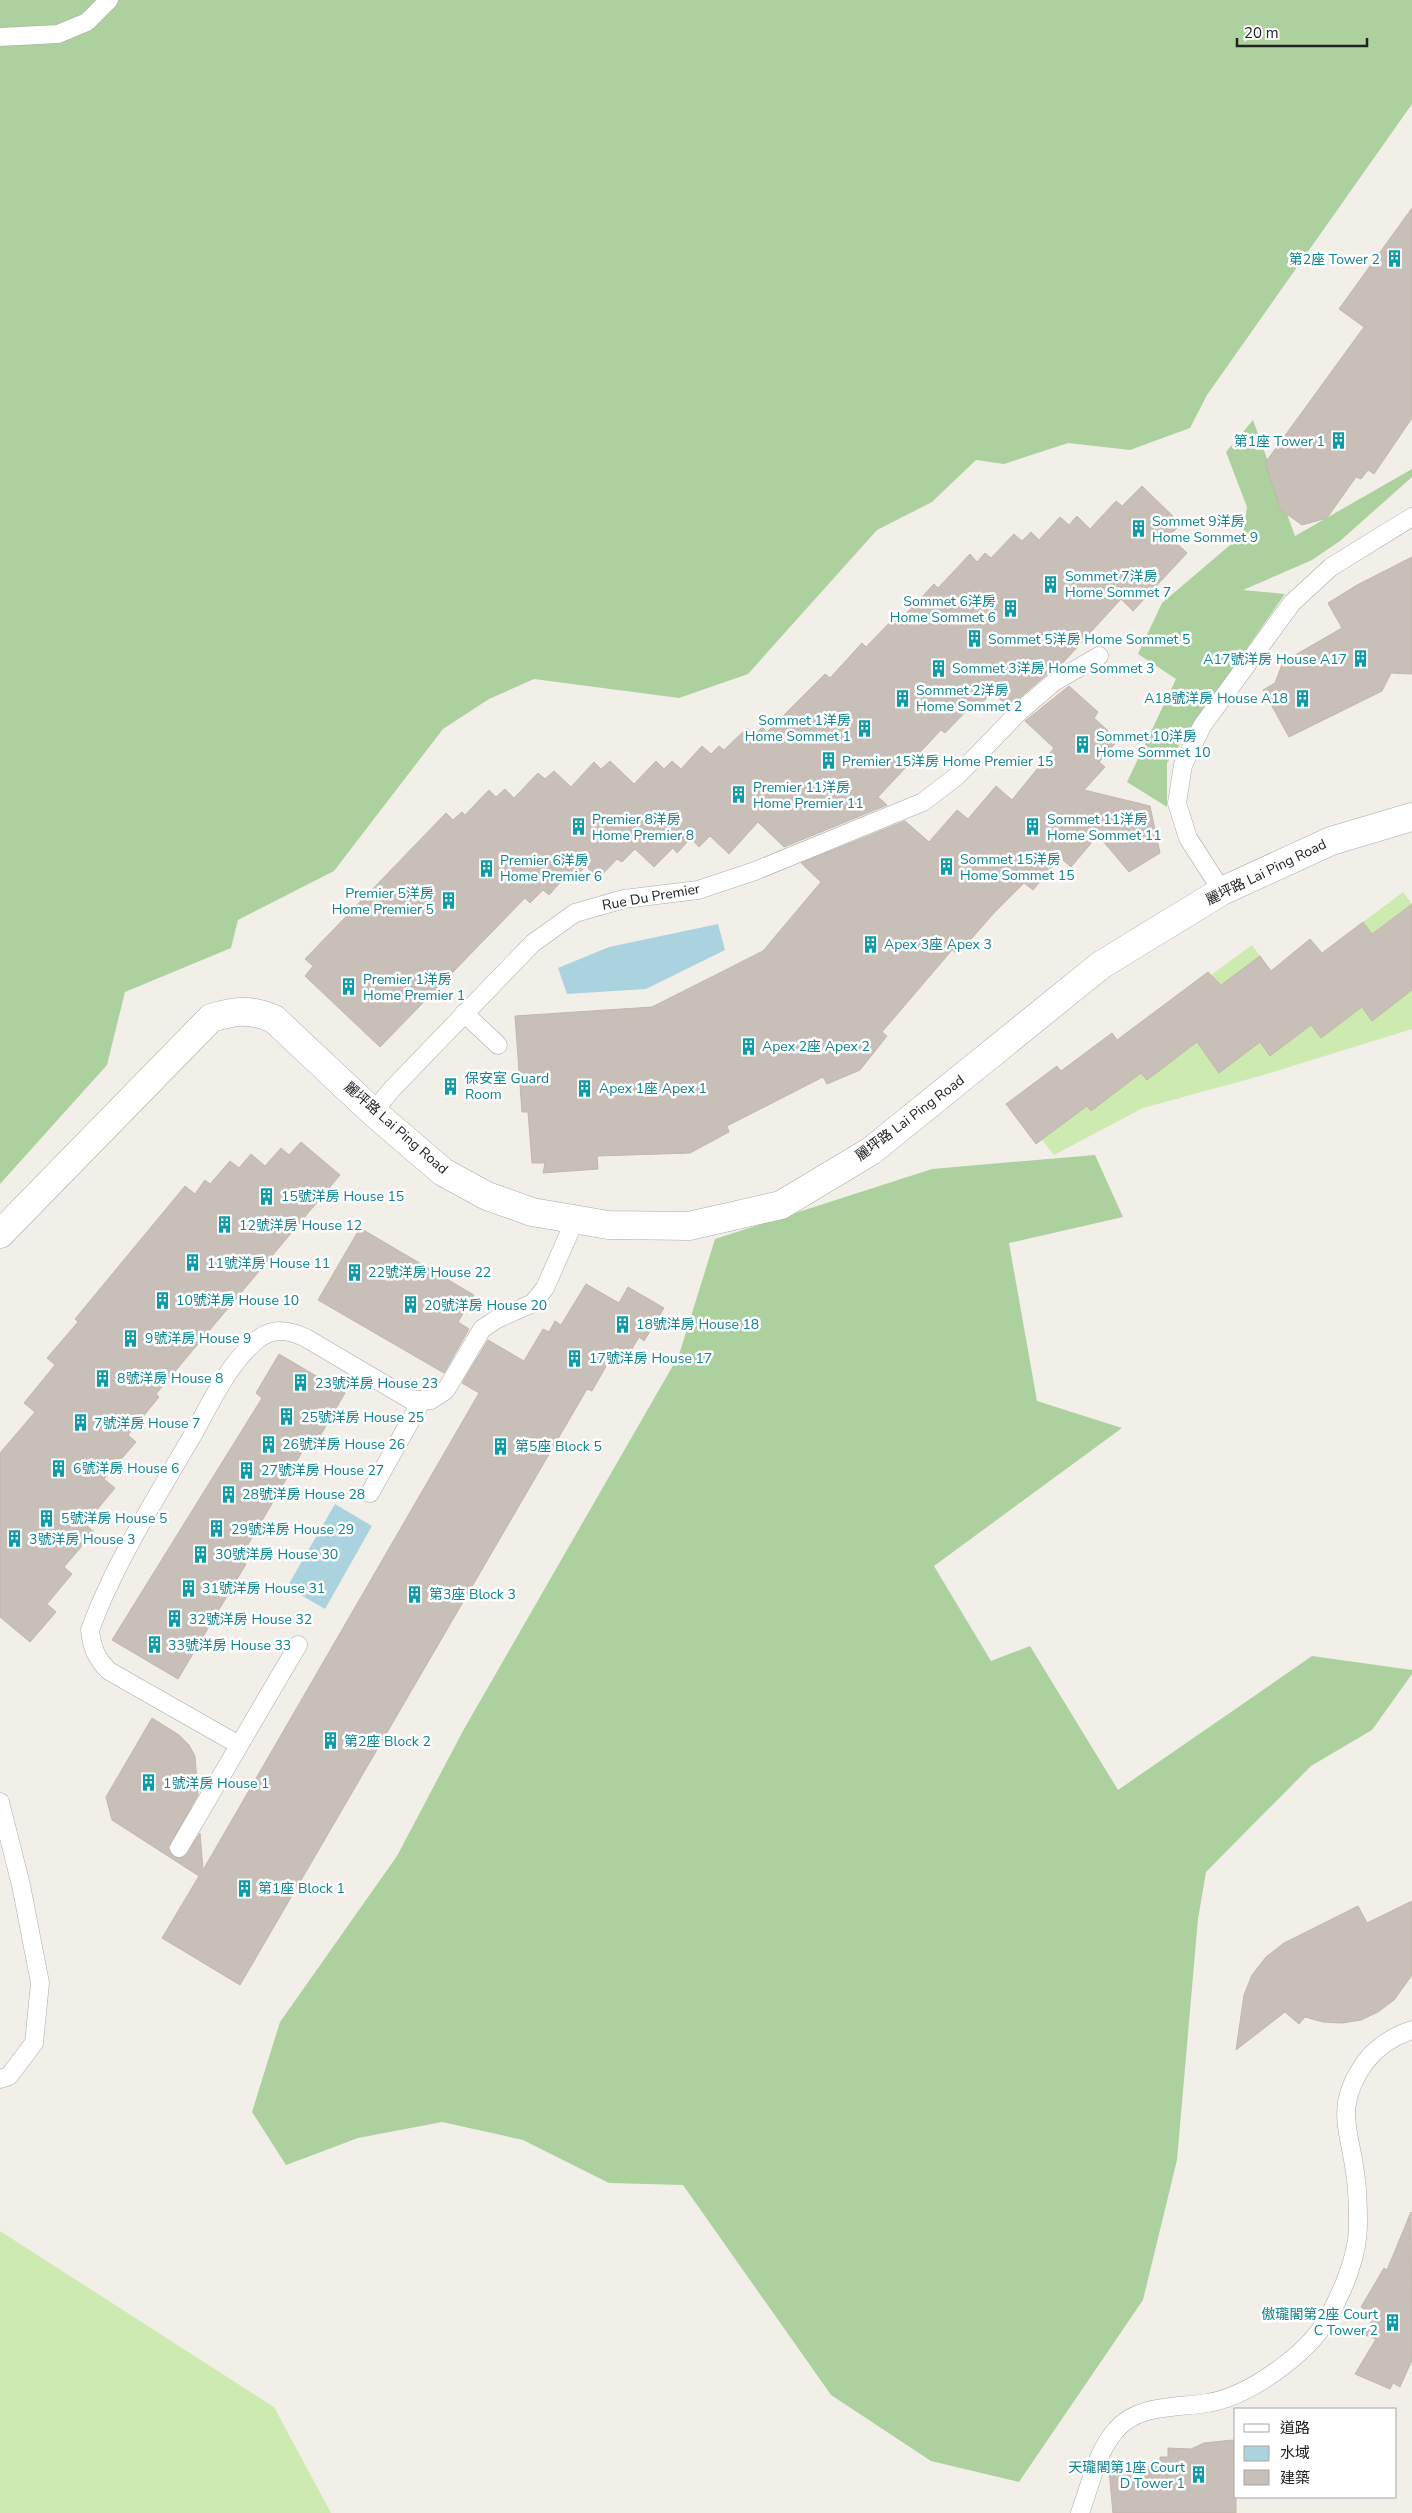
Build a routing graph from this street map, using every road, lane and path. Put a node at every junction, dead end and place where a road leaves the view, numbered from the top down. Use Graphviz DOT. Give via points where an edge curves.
graph roads {
  1 [pos="109,0"];
  2 [pos="0,37"];
  3 [pos="1412,517"];
  4 [pos="1099,656"];
  5 [pos="1412,817"];
  6 [pos="1222,891"];
  7 [pos="464,1013"];
  8 [pos="498,1045"];
  9 [pos="373,1112"];
  10 [pos="575,1220"];
  11 [pos="0,1234"];
  12 [pos="422,1400"];
  13 [pos="370,1493"];
  14 [pos="298,1645"];
  15 [pos="239,1745"];
  16 [pos="0,1802"];
  17 [pos="179,1848"];
  18 [pos="1412,2030"];
  19 [pos="0,2080"];
  20 [pos="1080,2513"];
  1 -- 2 [label="lane" via="87,22 58,34"];
  3 -- 6 [label="lane" via="1331,567 1292,603 1202,726 1183,765 1177,803 1188,838"];
  4 -- 7 [label="lane, Rue Du Premier" via="1054,682 1019,712 957,776 923,802 755,871 698,890 624,899 575,913 533,943"];
  5 -- 6 [label="street, 麗坪路 Lai Ping Road" via="1330,840"];
  6 -- 10 [label="street, 麗坪路 Lai Ping Road" via="1101,966 871,1151 781,1205 689,1226 608,1225"];
  7 -- 8 [label="lane"];
  7 -- 9 [label="lane, Rue Du Premier"];
  9 -- 10 [label="street, 麗坪路 Lai Ping Road" via="443,1172 487,1196 532,1212"];
  9 -- 11 [label="street, 麗坪路 Lai Ping Road" via="274,1019 254,1011 230,1012 211,1018"];
  10 -- 12 [label="lane" via="554,1272 533,1303 482,1329 446,1390 431,1400"];
  12 -- 13 [label="lane"];
  12 -- 15 [label="lane" via="411,1400 294,1332 271,1332 257,1340 226,1378 141,1525 90,1630 98,1660 109,1671"];
  14 -- 15 [label="lane"];
  15 -- 17 [label="lane"];
  16 -- 19 [label="lane" via="21,1885 40,1983 34,2043 9,2076"];
  18 -- 20 [label="lane" via="1400,2034 1374,2052 1355,2077 1350,2092 1346,2108 1347,2140 1356,2179 1358,2228 1348,2276 1327,2320 1295,2357 1256,2386 1210,2403 1145,2412 1129,2418 1106,2442"];
}
